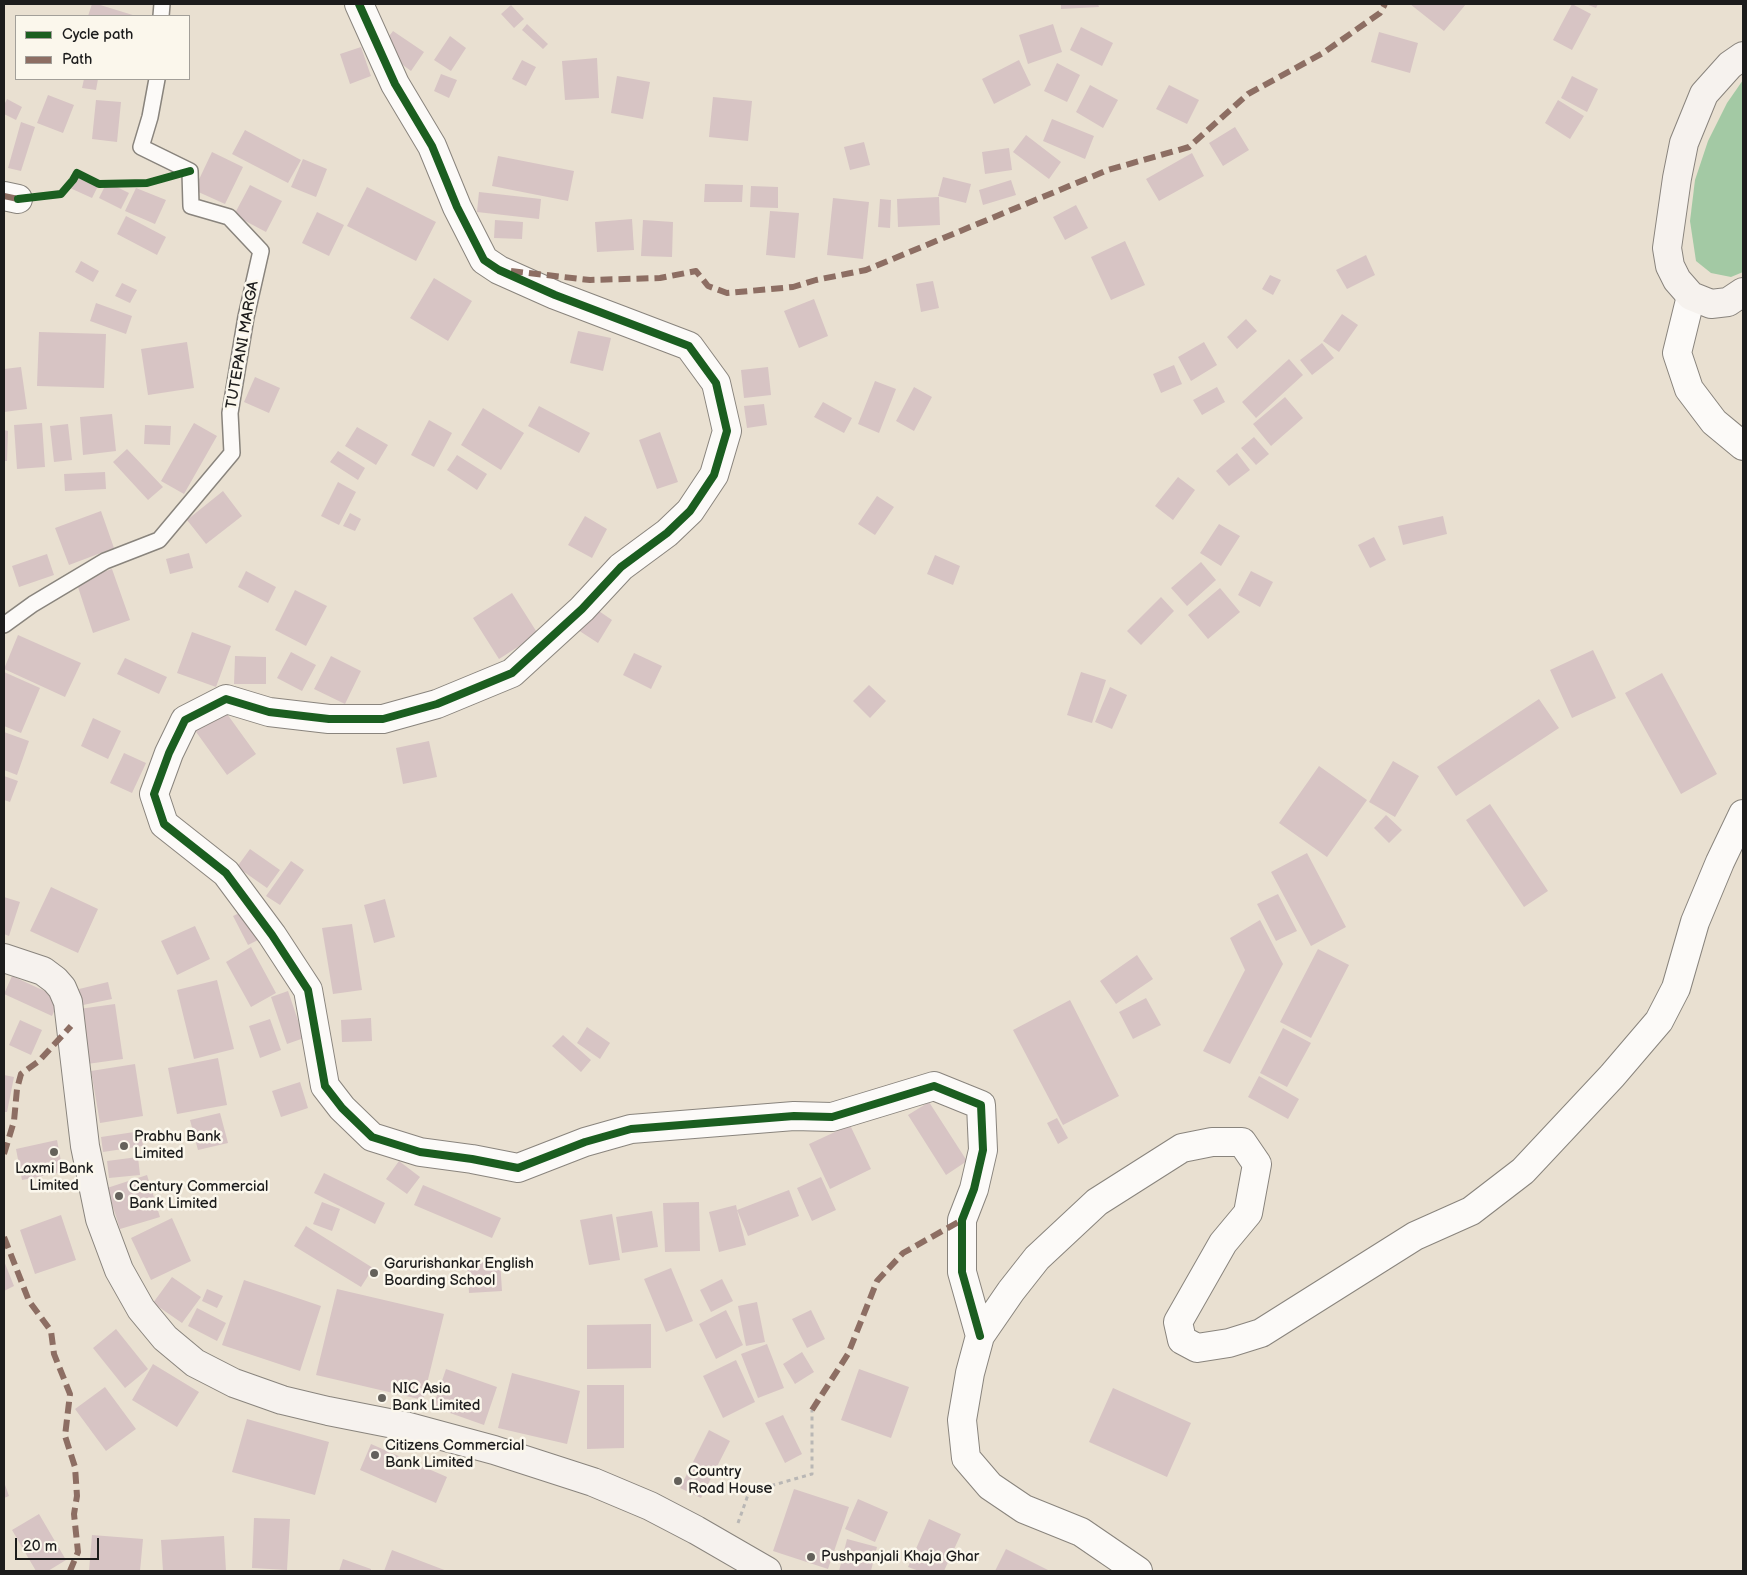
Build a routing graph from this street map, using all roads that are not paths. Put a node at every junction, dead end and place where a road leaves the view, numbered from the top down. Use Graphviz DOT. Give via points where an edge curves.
graph roads {
  1 [pos="359,4"];
  2 [pos="1743,56"];
  3 [pos="157,80"];
  4 [pos="1743,292"];
  5 [pos="1691,296"];
  6 [pos="1743,446"];
  7 [pos="4,625"];
  8 [pos="1743,814"];
  9 [pos="4,958"];
  10 [pos="980,1336"];
  11 [pos="767,1571"];
  12 [pos="1138,1571"];
  1 -- 10 [label="street" via="395,84 432,146 484,260 555,295 689,346 716,383 727,431 714,475 690,511 667,533 621,566 582,608 512,673 437,704 383,718 329,719 269,712 226,699 185,720 154,794 164,824 226,873 272,935 308,990 325,1086 372,1138 420,1152 518,1168 585,1142 631,1129 794,1116 832,1117 934,1086 982,1105 983,1150 962,1220 962,1272"];
  2 -- 5 [label="main road" via="1730,65 1704,94 1684,143 1667,248 1670,266"];
  3 -- 7 [label="lane, TUTEPANI MARGA" via="141,147 190,171 191,206 229,217 261,252 230,412 232,453 159,540 105,561"];
  4 -- 5 [label="main road" via="1728,302 1710,304"];
  5 -- 6 [label="street" via="1677,353 1689,389 1714,422"];
  8 -- 10 [label="street" via="1695,922 1676,988 1659,1021 1524,1171 1471,1211 1415,1236 1262,1333 1197,1348 1182,1340 1178,1322 1223,1243 1248,1213 1258,1164 1242,1142 1212,1142 1182,1148 1097,1202 1037,1258"];
  9 -- 11 [label="main road" via="44,971 62,988 68,1002 85,1146 100,1219 119,1270 141,1309 165,1338 187,1357 234,1383 282,1400 409,1426 593,1482 650,1506"];
  10 -- 12 [label="street" via="962,1420 966,1458 990,1486 1024,1509 1080,1532"];
}
